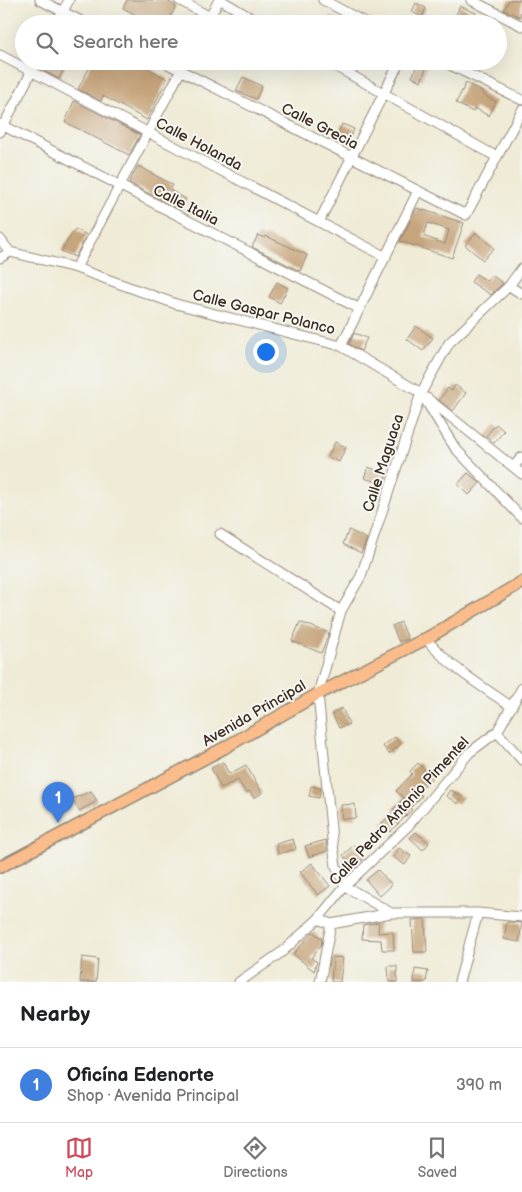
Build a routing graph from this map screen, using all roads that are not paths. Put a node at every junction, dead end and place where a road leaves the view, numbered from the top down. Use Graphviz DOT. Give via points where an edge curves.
graph roads {
  1 [pos="40,0"];
  2 [pos="69,0"];
  3 [pos="179,0"];
  4 [pos="220,0"];
  5 [pos="323,0"];
  6 [pos="471,0"];
  7 [pos="63,11"];
  8 [pos="61,15"];
  9 [pos="71,15"];
  10 [pos="201,15"];
  11 [pos="211,15"];
  12 [pos="246,15"];
  13 [pos="351,15"];
  14 [pos="500,15"];
  15 [pos="507,18"];
  16 [pos="522,26"];
  17 [pos="0,55"];
  18 [pos="15,63"];
  19 [pos="27,70"];
  20 [pos="342,70"];
  21 [pos="396,70"];
  22 [pos="460,70"];
  23 [pos="181,71"];
  24 [pos="31,72"];
  25 [pos="384,94"];
  26 [pos="522,100"];
  27 [pos="522,110"];
  28 [pos="1,127"];
  29 [pos="148,133"];
  30 [pos="497,157"];
  31 [pos="352,158"];
  32 [pos="120,186"];
  33 [pos="418,191"];
  34 [pos="319,222"];
  35 [pos="0,238"];
  36 [pos="10,252"];
  37 [pos="386,257"];
  38 [pos="0,258"];
  39 [pos="76,268"];
  40 [pos="522,268"];
  41 [pos="509,286"];
  42 [pos="522,294"];
  43 [pos="360,309"];
  44 [pos="341,346"];
  45 [pos="421,393"];
  46 [pos="522,457"];
  47 [pos="513,467"];
  48 [pos="522,474"];
  49 [pos="522,518"];
  50 [pos="220,534"];
  51 [pos="522,582"];
  52 [pos="341,611"];
  53 [pos="426,639"];
  54 [pos="522,688"];
  55 [pos="318,694"];
  56 [pos="512,707"];
  57 [pos="498,732"];
  58 [pos="522,760"];
  59 [pos="0,867"];
  60 [pos="345,886"];
  61 [pos="391,913"];
  62 [pos="478,913"];
  63 [pos="522,917"];
  64 [pos="318,919"];
  65 [pos="331,924"];
  66 [pos="239,982"];
  67 [pos="320,982"];
  68 [pos="460,982"];
  1 -- 7 [label="street"];
  2 -- 7 [label="street"];
  3 -- 10 [label="street"];
  4 -- 11 [label="street"];
  4 -- 12 [label="street"];
  5 -- 13 [label="street"];
  6 -- 14 [label="street"];
  7 -- 8 [label="street"];
  7 -- 9 [label="street"];
  15 -- 16 [label="street"];
  17 -- 18 [label="street, Calle Holanda"];
  19 -- 24 [label="street, Calle Holanda"];
  20 -- 25 [label="street"];
  21 -- 25 [label="street"];
  22 -- 26 [label="street"];
  23 -- 29 [label="street"];
  23 -- 31 [label="street, Calle Grecia"];
  24 -- 28 [label="street"];
  24 -- 29 [label="street, Calle Holanda"];
  25 -- 30 [label="street"];
  25 -- 31 [label="street"];
  27 -- 30 [label="street"];
  28 -- 32 [label="street, Calle Italia"];
  29 -- 32 [label="street"];
  29 -- 34 [label="street, Calle Holanda"];
  30 -- 33 [label="street, Calle Grecia" via="466,215"];
  31 -- 33 [label="street, Calle Grecia"];
  31 -- 34 [label="street"];
  32 -- 39 [label="street"];
  32 -- 43 [label="street, Calle Italia"];
  33 -- 37 [label="street"];
  34 -- 37 [label="street, Calle Holanda"];
  35 -- 36 [label="street"];
  36 -- 38 [label="street"];
  36 -- 39 [label="street, Calle Gaspar Polanco"];
  37 -- 43 [label="street"];
  39 -- 44 [label="street, Calle Gaspar Polanco" via="176,304"];
  40 -- 41 [label="street, Calle Maguaca"];
  41 -- 42 [label="street"];
  41 -- 45 [label="street, Calle Maguaca" via="449,343"];
  43 -- 44 [label="street"];
  44 -- 45 [label="street, Calle Gaspar Polanco"];
  45 -- 47 [label="street"];
  45 -- 49 [label="street, Calle Gaspar Polanco" via="455,448"];
  45 -- 52 [label="street, Calle Maguaca" via="361,576"];
  46 -- 47 [label="street"];
  47 -- 48 [label="street"];
  50 -- 52 [label="street"];
  51 -- 53 [label="main road, Avenida Principal"];
  52 -- 55 [label="street, Calle Maguaca"];
  53 -- 55 [label="main road, Avenida Principal"];
  53 -- 56 [label="street" via="458,670"];
  54 -- 56 [label="street, Calle Pedro Antonio Pimentel"];
  55 -- 59 [label="main road, Avenida Principal" via="224,748"];
  55 -- 60 [label="street" via="332,839 336,866"];
  56 -- 57 [label="street, Calle Pedro Antonio Pimentel"];
  57 -- 58 [label="street"];
  57 -- 60 [label="street, Calle Pedro Antonio Pimentel" via="469,753 408,826"];
  60 -- 61 [label="street"];
  60 -- 64 [label="street, Calle Pedro Antonio Pimentel"];
  61 -- 62 [label="street"];
  61 -- 65 [label="street"];
  62 -- 63 [label="street"];
  62 -- 68 [label="street"];
  64 -- 65 [label="street"];
  64 -- 66 [label="street, Calle Pedro Antonio Pimentel" via="282,952"];
  65 -- 67 [label="street"];
}
